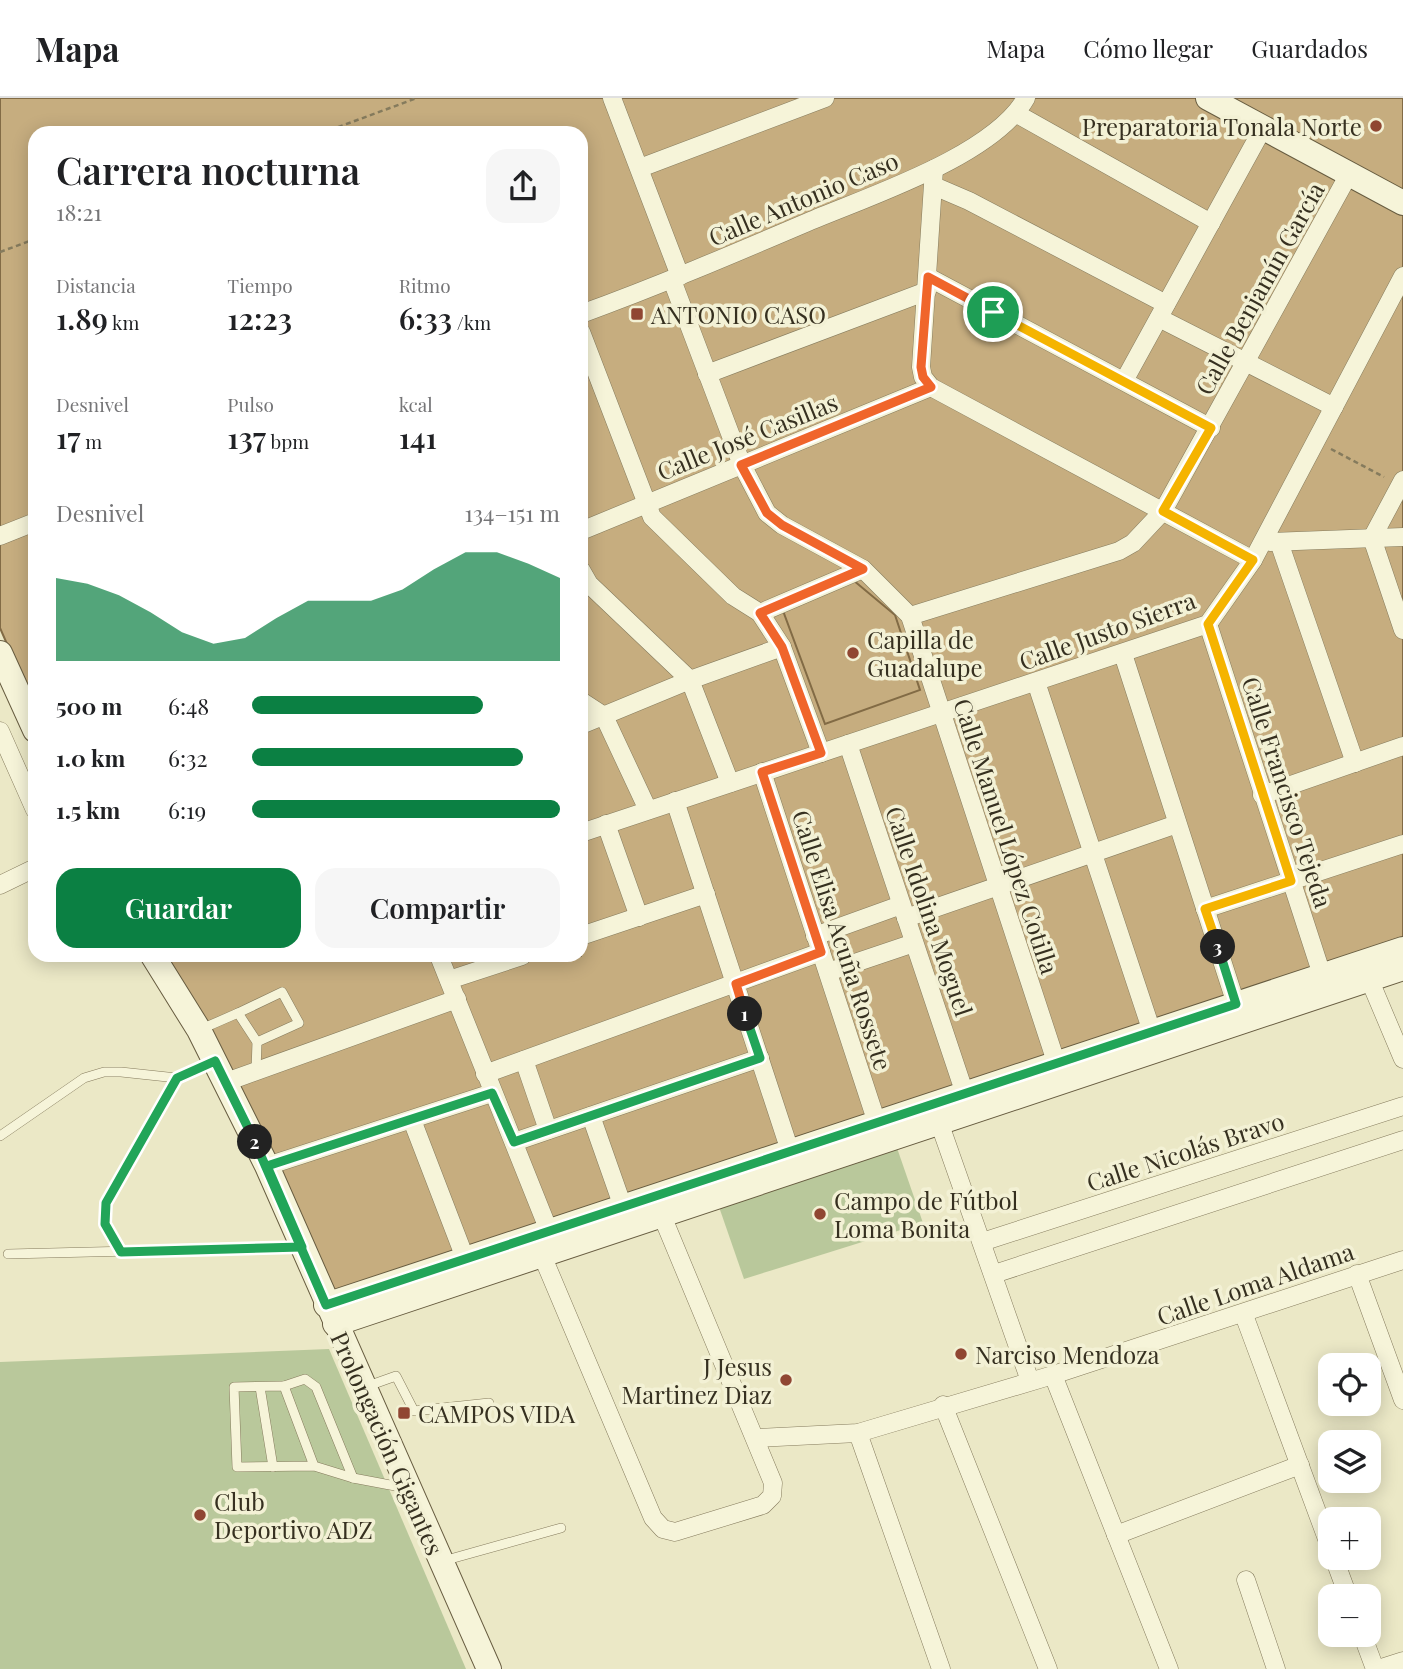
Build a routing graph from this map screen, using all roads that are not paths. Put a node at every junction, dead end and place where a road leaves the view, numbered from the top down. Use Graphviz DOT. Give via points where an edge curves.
graph roads {
  1 [pos="612,98"];
  2 [pos="825,98"];
  3 [pos="1026,98"];
  4 [pos="1208,98"];
  5 [pos="1017,114"];
  6 [pos="1263,128"];
  7 [pos="640,168"];
  8 [pos="1349,174"];
  9 [pos="934,177"];
  10 [pos="1403,203"];
  11 [pos="1211,222"];
  12 [pos="1403,276"];
  13 [pos="676,278"];
  14 [pos="928,284"];
  15 [pos="588,311"];
  16 [pos="1162,311"];
  17 [pos="588,351"];
  18 [pos="1247,362"];
  19 [pos="707,374"];
  20 [pos="927,382"];
  21 [pos="1124,382"];
  22 [pos="1334,407"];
  23 [pos="1211,428"];
  24 [pos="741,465"];
  25 [pos="1402,483"];
  26 [pos="646,504"];
  27 [pos="1163,511"];
  28 [pos="28,525"];
  29 [pos="588,528"];
  30 [pos="0,536"];
  31 [pos="1372,537"];
  32 [pos="1403,537"];
  33 [pos="1271,542"];
  34 [pos="1253,560"];
  35 [pos="863,569"];
  36 [pos="588,582"];
  37 [pos="760,613"];
  38 [pos="910,616"];
  39 [pos="1208,624"];
  40 [pos="1403,630"];
  41 [pos="782,647"];
  42 [pos="0,653"];
  43 [pos="1123,654"];
  44 [pos="690,680"];
  45 [pos="1036,682"];
  46 [pos="588,706"];
  47 [pos="941,713"];
  48 [pos="28,715"];
  49 [pos="604,716"];
  50 [pos="588,722"];
  51 [pos="0,731"];
  52 [pos="848,744"];
  53 [pos="1403,746"];
  54 [pos="821,753"];
  55 [pos="1355,763"];
  56 [pos="762,772"];
  57 [pos="730,783"];
  58 [pos="28,794"];
  59 [pos="1262,795"];
  60 [pos="675,801"];
  61 [pos="648,810"];
  62 [pos="606,824"];
  63 [pos="1177,824"];
  64 [pos="588,830"];
  65 [pos="1403,844"];
  66 [pos="1093,854"];
  67 [pos="28,871"];
  68 [pos="1291,881"];
  69 [pos="0,885"];
  70 [pos="998,887"];
  71 [pos="706,894"];
  72 [pos="1205,909"];
  73 [pos="904,911"];
  74 [pos="639,917"];
  75 [pos="588,934"];
  76 [pos="914,943"];
  77 [pos="818,944"];
  78 [pos="1403,949"];
  79 [pos="157,962"];
  80 [pos="442,962"];
  81 [pos="504,962"];
  82 [pos="1403,968"];
  83 [pos="1366,970"];
  84 [pos="828,972"];
  85 [pos="1322,975"];
  86 [pos="449,980"];
  87 [pos="736,984"];
  88 [pos="457,999"];
  89 [pos="1236,1004"];
  90 [pos="238,1013"];
  91 [pos="199,1030"];
  92 [pos="1152,1032"];
  93 [pos="257,1042"];
  94 [pos="760,1058"];
  95 [pos="1403,1059"];
  96 [pos="524,1060"];
  97 [pos="256,1071"];
  98 [pos="220,1072"];
  99 [pos="1060,1072"];
  100 [pos="485,1074"];
  101 [pos="177,1078"];
  102 [pos="492,1093"];
  103 [pos="965,1094"];
  104 [pos="1403,1106"];
  105 [pos="591,1116"];
  106 [pos="412,1120"];
  107 [pos="939,1122"];
  108 [pos="877,1123"];
  109 [pos="548,1130"];
  110 [pos="0,1136"];
  111 [pos="1403,1140"];
  112 [pos="514,1142"];
  113 [pos="790,1152"];
  114 [pos="267,1166"];
  115 [pos="658,1206"];
  116 [pos="623,1207"];
  117 [pos="549,1231"];
  118 [pos="982,1242"];
  119 [pos="302,1247"];
  120 [pos="121,1252"];
  121 [pos="8,1254"];
  122 [pos="542,1255"];
  123 [pos="465,1258"];
  124 [pos="1403,1260"];
  125 [pos="994,1274"];
  126 [pos="1357,1274"];
  127 [pos="331,1315"];
  128 [pos="1244,1315"];
  129 [pos="1053,1375"];
  130 [pos="1030,1381"];
  131 [pos="284,1386"];
  132 [pos="260,1387"];
  133 [pos="363,1388"];
  134 [pos="1403,1400"];
  135 [pos="489,1403"];
  136 [pos="943,1405"];
  137 [pos="858,1433"];
  138 [pos="757,1438"];
  139 [pos="1300,1465"];
  140 [pos="314,1466"];
  141 [pos="274,1467"];
  142 [pos="353,1478"];
  143 [pos="408,1488"];
  144 [pos="1318,1514"];
  145 [pos="561,1528"];
  146 [pos="1116,1535"];
  147 [pos="441,1562"];
  148 [pos="1247,1580"];
  149 [pos="1367,1647"];
  150 [pos="1403,1661"];
  151 [pos="489,1669"];
  152 [pos="941,1669"];
  153 [pos="1048,1669"];
  154 [pos="1169,1669"];
  155 [pos="1276,1669"];
  156 [pos="1376,1669"];
  1 -- 7 [label="street, Calle Manuel López Cotilla"];
  2 -- 7 [label="street"];
  3 -- 5 [label="street, Calle Antonio Caso"];
  4 -- 6 [label="street"];
  5 -- 9 [label="street, Calle Antonio Caso"];
  5 -- 11 [label="street"];
  6 -- 8 [label="street"];
  6 -- 11 [label="street"];
  7 -- 13 [label="street, Calle Manuel López Cotilla"];
  8 -- 10 [label="street"];
  8 -- 18 [label="street, Calle Benjamín García"];
  9 -- 13 [label="street, Calle Antonio Caso"];
  9 -- 14 [label="street"];
  9 -- 16 [label="street"];
  11 -- 16 [label="street"];
  12 -- 22 [label="street, Calle Justo Sierra"];
  13 -- 15 [label="street, Calle Antonio Caso"];
  13 -- 19 [label="street, Calle Manuel López Cotilla"];
  14 -- 19 [label="street"];
  14 -- 20 [label="street"];
  14 -- 21 [label="street"];
  16 -- 18 [label="street"];
  16 -- 21 [label="street"];
  17 -- 26 [label="street"];
  18 -- 22 [label="street"];
  18 -- 23 [label="street, Calle Benjamín García"];
  19 -- 24 [label="street, Calle Manuel López Cotilla"];
  20 -- 24 [label="street, Calle José Casillas"];
  20 -- 27 [label="street"];
  21 -- 23 [label="street"];
  22 -- 33 [label="street, Calle Justo Sierra"];
  23 -- 27 [label="street, Calle Benjamín García"];
  24 -- 26 [label="street, Calle José Casillas"];
  24 -- 35 [label="street, Calle Manuel López Cotilla" via="767,513"];
  25 -- 31 [label="street"];
  26 -- 29 [label="street, Calle José Casillas"];
  26 -- 37 [label="street" via="657,525 733,596"];
  27 -- 34 [label="street"];
  27 -- 38 [label="street, Calle Benjamín García" via="1119,551"];
  28 -- 30 [label="street"];
  31 -- 32 [label="street"];
  31 -- 33 [label="street"];
  31 -- 40 [label="street"];
  33 -- 34 [label="street, Calle Justo Sierra"];
  33 -- 55 [label="street"];
  34 -- 39 [label="street, Calle Justo Sierra"];
  35 -- 37 [label="street"];
  35 -- 38 [label="street, Calle Manuel López Cotilla"];
  36 -- 44 [label="street"];
  37 -- 41 [label="street"];
  38 -- 47 [label="street, Calle Manuel López Cotilla"];
  39 -- 43 [label="street, Calle Justo Sierra"];
  39 -- 59 [label="street, Calle Francisco Tejeda"];
  41 -- 44 [label="street"];
  41 -- 54 [label="street"];
  42 -- 48 [label="street"];
  43 -- 45 [label="street, Calle Justo Sierra"];
  43 -- 63 [label="street"];
  44 -- 49 [label="street"];
  44 -- 57 [label="street"];
  45 -- 47 [label="street, Calle Justo Sierra"];
  45 -- 66 [label="street"];
  46 -- 49 [label="street"];
  47 -- 52 [label="street, Calle Justo Sierra"];
  47 -- 70 [label="street, Calle Manuel López Cotilla"];
  49 -- 50 [label="street"];
  49 -- 61 [label="street"];
  51 -- 58 [label="street"];
  52 -- 54 [label="street, Calle Justo Sierra"];
  52 -- 73 [label="street, Calle Idolina Moguel"];
  53 -- 55 [label="street"];
  54 -- 56 [label="street, Calle Justo Sierra"];
  55 -- 59 [label="street"];
  56 -- 57 [label="street, Calle Justo Sierra"];
  56 -- 77 [label="street, Calle Elisa Acuña Rossete"];
  57 -- 60 [label="street, Calle Justo Sierra"];
  59 -- 68 [label="street, Calle Francisco Tejeda"];
  60 -- 61 [label="street, Calle Justo Sierra"];
  60 -- 71 [label="street"];
  61 -- 62 [label="street, Calle Justo Sierra"];
  62 -- 64 [label="street, Calle Justo Sierra"];
  62 -- 74 [label="street"];
  63 -- 66 [label="street"];
  63 -- 72 [label="street"];
  65 -- 68 [label="street"];
  66 -- 70 [label="street"];
  66 -- 92 [label="street"];
  67 -- 69 [label="street"];
  68 -- 72 [label="street"];
  68 -- 85 [label="street, Calle Francisco Tejeda"];
  70 -- 73 [label="street"];
  70 -- 99 [label="street, Calle Manuel López Cotilla"];
  71 -- 74 [label="street"];
  71 -- 87 [label="street"];
  72 -- 89 [label="street"];
  73 -- 76 [label="street, Calle Idolina Moguel"];
  73 -- 77 [label="street"];
  74 -- 75 [label="street"];
  76 -- 84 [label="street"];
  76 -- 103 [label="street, Calle Idolina Moguel"];
  77 -- 84 [label="street, Calle Elisa Acuña Rossete"];
  77 -- 87 [label="street"];
  78 -- 83 [label="street"];
  79 -- 91 [label="street, Prolongación Gigantes"];
  80 -- 86 [label="street"];
  81 -- 86 [label="street"];
  82 -- 83 [label="street"];
  83 -- 85 [label="street"];
  83 -- 95 [label="street"];
  83 -- 99 [label="street"];
  84 -- 108 [label="street, Calle Elisa Acuña Rossete"];
  85 -- 89 [label="street"];
  86 -- 88 [label="street"];
  87 -- 94 [label="street"];
  87 -- 96 [label="street"];
  88 -- 97 [label="street"];
  88 -- 100 [label="street"];
  89 -- 92 [label="street"];
  90 -- 91 [label="lane"];
  90 -- 93 [label="lane"];
  90 -- 93 [label="lane" via="282,992 299,1023"];
  91 -- 98 [label="street, Prolongación Gigantes"];
  92 -- 99 [label="street"];
  93 -- 97 [label="lane"];
  94 -- 105 [label="street"];
  94 -- 113 [label="street"];
  96 -- 100 [label="street"];
  96 -- 109 [label="street"];
  97 -- 98 [label="street"];
  98 -- 101 [label="lane"];
  98 -- 114 [label="street, Prolongación Gigantes"];
  99 -- 103 [label="street"];
  99 -- 107 [label="street"];
  100 -- 102 [label="street"];
  101 -- 110 [label="lane" via="121,1072 84,1078"];
  101 -- 120 [label="lane" via="106,1203 105,1224"];
  102 -- 106 [label="street"];
  102 -- 112 [label="street"];
  103 -- 108 [label="street"];
  104 -- 118 [label="street, Calle Nicolás Bravo"];
  105 -- 109 [label="street"];
  105 -- 116 [label="street"];
  106 -- 114 [label="street"];
  106 -- 123 [label="street"];
  107 -- 115 [label="street"];
  107 -- 118 [label="street"];
  108 -- 113 [label="street"];
  109 -- 112 [label="street"];
  111 -- 125 [label="street"];
  112 -- 117 [label="street"];
  113 -- 115 [label="street"];
  114 -- 119 [label="street, Prolongación Gigantes"];
  115 -- 116 [label="street"];
  115 -- 122 [label="street"];
  115 -- 138 [label="street"];
  116 -- 117 [label="street"];
  117 -- 123 [label="street"];
  118 -- 125 [label="street"];
  119 -- 120 [label="lane"];
  119 -- 127 [label="street, Prolongación Gigantes"];
  120 -- 121 [label="lane"];
  122 -- 127 [label="street"];
  122 -- 138 [label="street" via="653,1518 663,1529 675,1532 763,1505 772,1496 774,1483"];
  123 -- 127 [label="street"];
  124 -- 126 [label="street, Calle Loma Aldama"];
  125 -- 130 [label="street"];
  126 -- 128 [label="street, Calle Loma Aldama"];
  126 -- 134 [label="street"];
  127 -- 133 [label="street, Prolongación Gigantes"];
  128 -- 129 [label="street, Calle Loma Aldama"];
  128 -- 139 [label="street"];
  129 -- 130 [label="street, Calle Loma Aldama"];
  129 -- 146 [label="street"];
  130 -- 136 [label="street, Calle Loma Aldama"];
  131 -- 132 [label="lane"];
  131 -- 140 [label="lane"];
  131 -- 142 [label="lane" via="305,1379 316,1387"];
  132 -- 141 [label="lane"];
  132 -- 141 [label="lane" via="234,1387 237,1467"];
  133 -- 135 [label="lane" via="396,1376 414,1411"];
  133 -- 143 [label="street, Prolongación Gigantes"];
  136 -- 137 [label="street, Calle Loma Aldama"];
  136 -- 153 [label="street"];
  137 -- 138 [label="street, Calle Loma Aldama"];
  137 -- 152 [label="street"];
  139 -- 144 [label="street"];
  139 -- 146 [label="street"];
  140 -- 141 [label="lane"];
  140 -- 142 [label="lane"];
  142 -- 143 [label="lane"];
  143 -- 147 [label="street, Prolongación Gigantes"];
  145 -- 147 [label="lane"];
  146 -- 154 [label="street"];
  147 -- 151 [label="street, Prolongación Gigantes"];
  148 -- 155 [label="street"];
  149 -- 156 [label="street"];
  150 -- 156 [label="street"];
}
